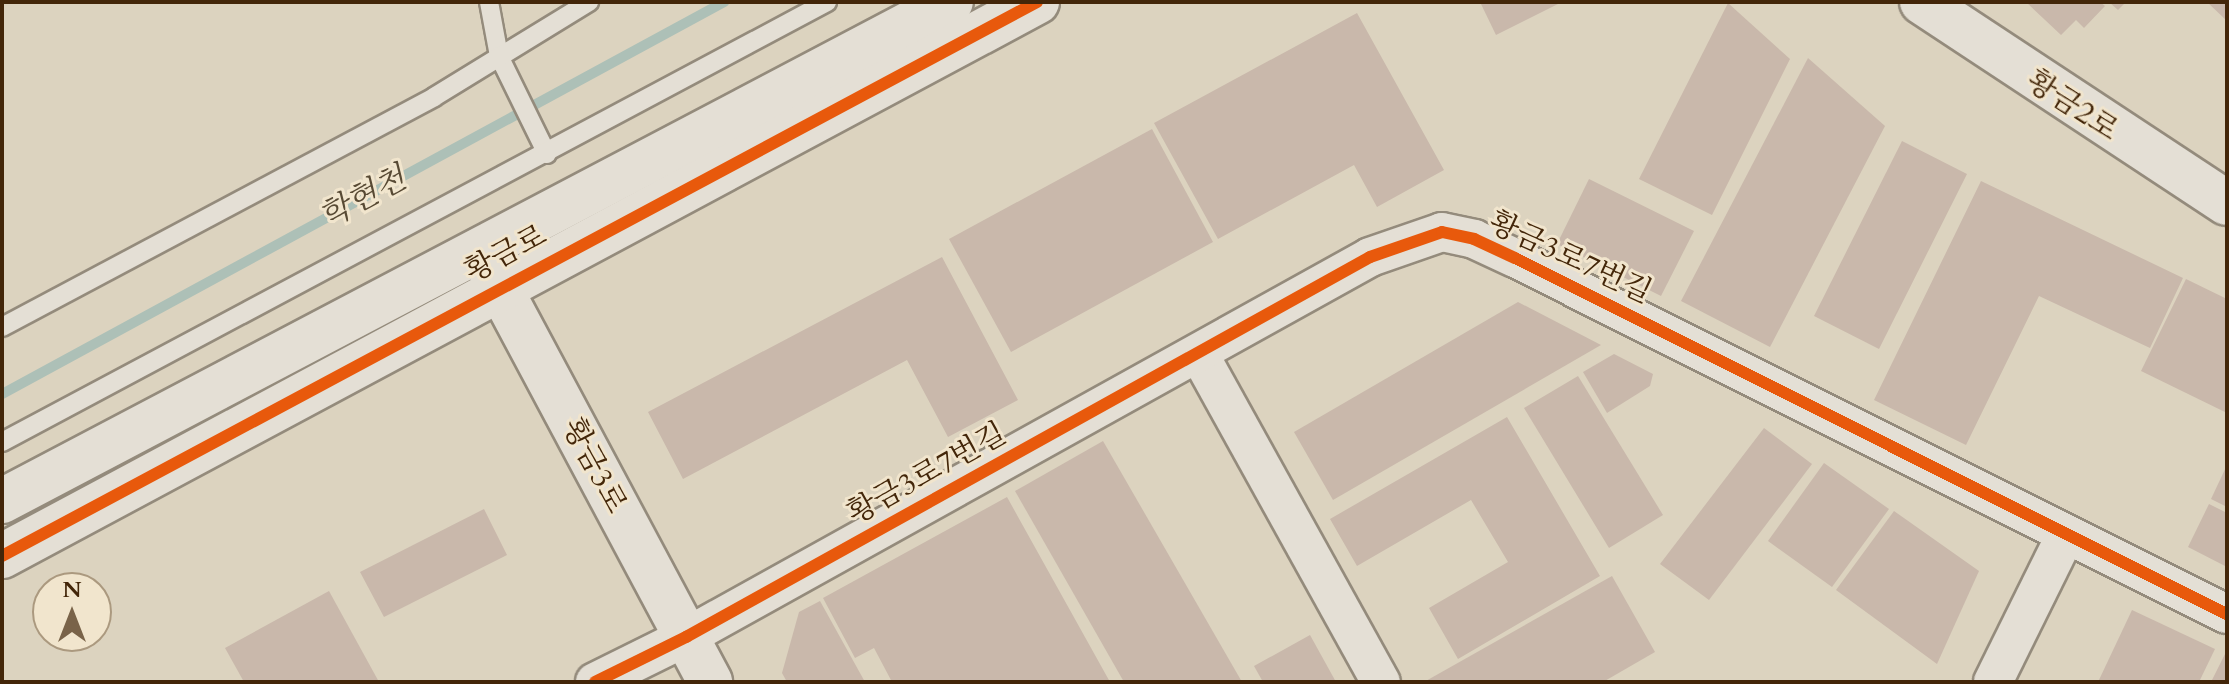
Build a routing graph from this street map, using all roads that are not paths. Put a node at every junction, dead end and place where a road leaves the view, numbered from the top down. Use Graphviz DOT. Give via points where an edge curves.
graph roads {
  1 [pos="489,2"];
  2 [pos="589,2"];
  3 [pos="827,2"];
  4 [pos="951,2"];
  5 [pos="1037,2"];
  6 [pos="1922,2"];
  7 [pos="499,56"];
  8 [pos="543,146"];
  9 [pos="2227,203"];
  10 [pos="479,249"];
  11 [pos="499,288"];
  12 [pos="2,327"];
  13 [pos="1199,354"];
  14 [pos="2,442"];
  15 [pos="2,501"];
  16 [pos="2066,534"];
  17 [pos="2,556"];
  18 [pos="2227,614"];
  19 [pos="686,637"];
  20 [pos="595,682"];
  21 [pos="710,682"];
  22 [pos="1381,682"];
  23 [pos="1993,682"];
  1 -- 7 [label="lane"];
  2 -- 7 [label="lane"];
  3 -- 8 [label="lane"];
  4 -- 10 [label="street, 황금로"];
  5 -- 11 [label="street, 황금로"];
  6 -- 9 [label="street, 황금2로"];
  7 -- 8 [label="lane"];
  7 -- 12 [label="lane" via="373,130"];
  8 -- 14 [label="lane"];
  10 -- 11 [label="street, 황금3로"];
  10 -- 15 [label="street, 황금로"];
  11 -- 17 [label="street, 황금로"];
  11 -- 19 [label="street, 황금3로"];
  13 -- 16 [label="street, 황금3로7번길" via="1370,257 1442,232 1515,258"];
  13 -- 19 [label="street, 황금3로7번길"];
  13 -- 22 [label="street"];
  16 -- 18 [label="street, 황금3로7번길"];
  16 -- 23 [label="street"];
  19 -- 20 [label="street, 황금3로7번길"];
  19 -- 21 [label="street, 황금3로"];
}
